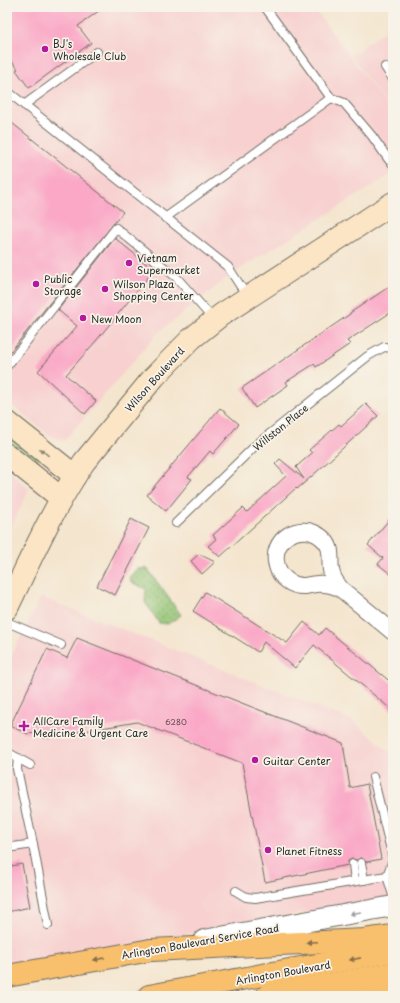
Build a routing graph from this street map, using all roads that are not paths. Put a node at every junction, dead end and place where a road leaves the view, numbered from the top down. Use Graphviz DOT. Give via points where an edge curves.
graph roads {
  1 [pos="265,7"];
  2 [pos="97,52"];
  3 [pos="385,67"];
  4 [pos="393,79"];
  5 [pos="7,91"];
  6 [pos="332,98"];
  7 [pos="24,105"];
  8 [pos="393,164"];
  9 [pos="393,203"];
  10 [pos="166,218"];
  11 [pos="248,297"];
  12 [pos="214,320"];
  13 [pos="393,348"];
  14 [pos="7,366"];
  15 [pos="7,422"];
  16 [pos="7,455"];
  17 [pos="75,476"];
  18 [pos="61,498"];
  19 [pos="176,523"];
  20 [pos="341,589"];
  21 [pos="9,599"];
  22 [pos="7,622"];
  23 [pos="393,632"];
  24 [pos="61,645"];
  25 [pos="7,752"];
  26 [pos="18,758"];
  27 [pos="30,765"];
  28 [pos="373,776"];
  29 [pos="33,844"];
  30 [pos="7,848"];
  31 [pos="393,859"];
  32 [pos="357,864"];
  33 [pos="387,876"];
  34 [pos="360,880"];
  35 [pos="236,891"];
  36 [pos="393,895"];
  37 [pos="393,906"];
  38 [pos="48,925"];
  39 [pos="393,936"];
  40 [pos="151,950"];
  41 [pos="393,951"];
  42 [pos="393,973"];
  43 [pos="7,976"];
  44 [pos="393,992"];
  45 [pos="273,995"];
  46 [pos="149,996"];
  1 -- 6 [label="lane"];
  2 -- 7 [label="lane"];
  3 -- 4 [label="lane"];
  5 -- 7 [label="lane"];
  6 -- 8 [label="lane" via="344,103"];
  6 -- 10 [label="lane"];
  7 -- 10 [label="lane"];
  9 -- 11 [label="main road, Wilson Boulevard"];
  10 -- 11 [label="lane" via="228,267"];
  11 -- 12 [label="main road, Wilson Boulevard"];
  12 -- 14 [label="lane" via="176,276 116,228"];
  12 -- 17 [label="main road, Wilson Boulevard" via="156,374"];
  13 -- 19 [label="lane, Willston Place" via="384,346 368,356 262,440"];
  17 -- 15 [label="main road, one-way"];
  16 -- 18 [label="main road"];
  17 -- 18 [label="main road, Wilson Boulevard"];
  18 -- 21 [label="main road, Wilson Boulevard"];
  20 -- 20 [label="street" via="322,584 295,585 287,580 281,574 275,559 279,543 284,537 298,530 315,533 322,538 329,546 331,570 334,580"];
  20 -- 23 [label="street"];
  22 -- 24 [label="lane"];
  25 -- 26 [label="lane"];
  26 -- 27 [label="lane"];
  26 -- 29 [label="lane" via="17,769"];
  28 -- 31 [label="lane"];
  29 -- 30 [label="lane"];
  29 -- 38 [label="lane"];
  31 -- 33 [label="lane"];
  32 -- 34 [label="lane"];
  33 -- 34 [label="lane"];
  33 -- 36 [label="lane"];
  34 -- 35 [label="lane" via="255,898 246,897"];
  37 -- 40 [label="street, Arlington Boulevard Service Road, one-way"];
  39 -- 40 [label="main road, one-way" via="364,940"];
  40 -- 43 [label="main road, Arlington Boulevard Service Road, one-way"];
  41 -- 46 [label="main road, Arlington Boulevard, one-way"];
  42 -- 45 [label="main road, Arlington Boulevard"];
  44 -- 45 [label="main road"];
}
